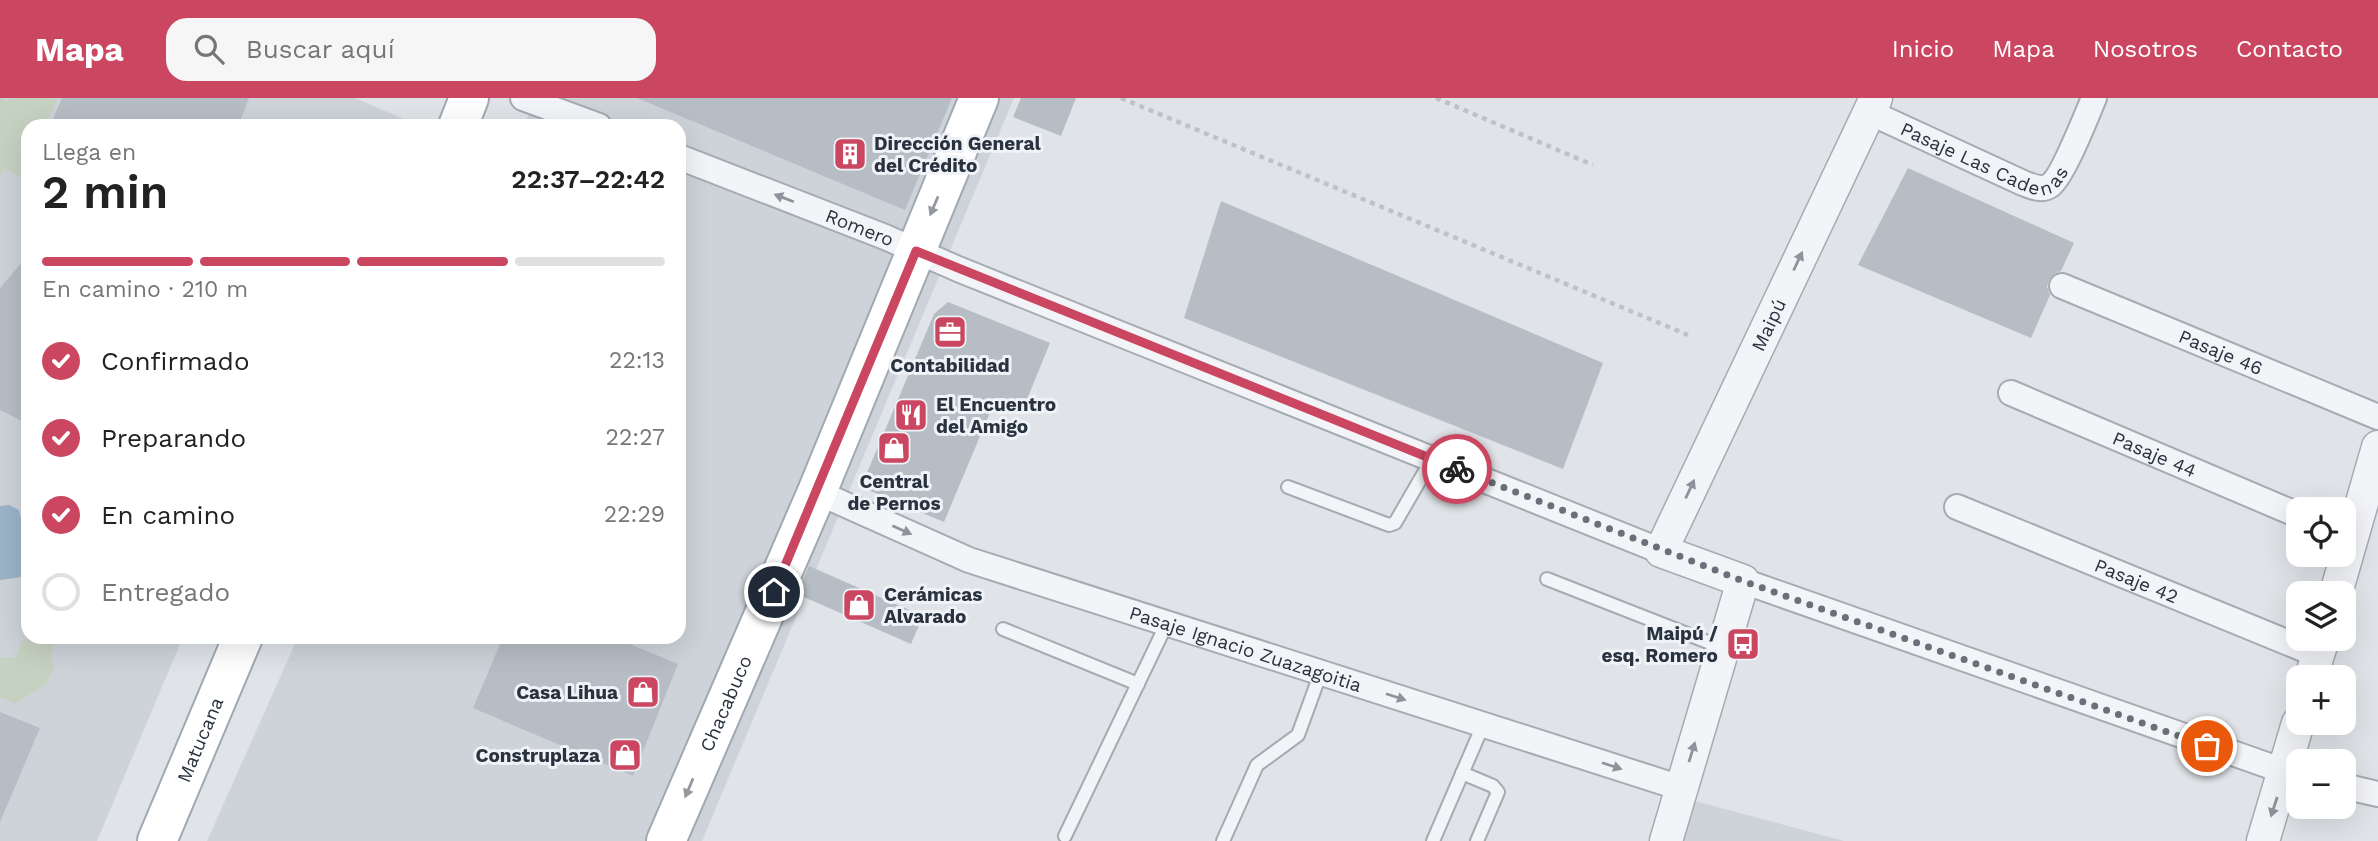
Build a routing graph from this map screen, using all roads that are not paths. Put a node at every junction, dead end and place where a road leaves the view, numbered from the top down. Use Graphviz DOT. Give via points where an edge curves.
graph roads {
  1 [pos="469,98"];
  2 [pos="523,98"];
  3 [pos="979,98"];
  4 [pos="2094,98"];
  5 [pos="1872,105"];
  6 [pos="461,119"];
  7 [pos="580,119"];
  8 [pos="686,160"];
  9 [pos="916,251"];
  10 [pos="2062,286"];
  11 [pos="2011,393"];
  12 [pos="2378,417"];
  13 [pos="2378,447"];
  14 [pos="1432,459"];
  15 [pos="1288,487"];
  16 [pos="817,492"];
  17 [pos="1957,507"];
  18 [pos="2286,510"];
  19 [pos="2356,512"];
  20 [pos="1661,551"];
  21 [pos="1547,579"];
  22 [pos="1743,581"];
  23 [pos="1167,623"];
  24 [pos="1003,629"];
  25 [pos="240,644"];
  26 [pos="1723,648"];
  27 [pos="2318,657"];
  28 [pos="1321,672"];
  29 [pos="1138,684"];
  30 [pos="1483,725"];
  31 [pos="1462,773"];
  32 [pos="2286,773"];
  33 [pos="2286,787"];
  34 [pos="1681,789"];
  35 [pos="2356,789"];
  36 [pos="2378,794"];
  37 [pos="1065,836"];
  38 [pos="157,841"];
  39 [pos="666,841"];
  40 [pos="1223,841"];
  41 [pos="1433,841"];
  42 [pos="1477,841"];
  43 [pos="1666,841"];
  44 [pos="2263,841"];
  1 -- 6 [label="main road"];
  2 -- 7 [label="street"];
  3 -- 9 [label="main road, Chacabuco, one-way"];
  4 -- 5 [label="street, Pasaje Las Cadenas" via="2059,174 2043,188 2023,183"];
  20 -- 5 [label="street, Maipú, one-way"];
  9 -- 8 [label="street, Romero, one-way"];
  9 -- 14 [label="street, Romero"];
  9 -- 16 [label="main road, Chacabuco"];
  10 -- 12 [label="street, Pasaje 46"];
  11 -- 18 [label="street, Pasaje 44"];
  13 -- 19 [label="street"];
  14 -- 15 [label="lane" via="1395,523 1389,525"];
  14 -- 20 [label="street, Romero"];
  16 -- 23 [label="street, Pasaje Ignacio Zuazagoitia, one-way" via="969,560"];
  16 -- 39 [label="main road, Chacabuco, one-way"];
  17 -- 27 [label="street, Pasaje 42"];
  20 -- 22 [label="street, Romero"];
  21 -- 26 [label="lane"];
  22 -- 26 [label="street"];
  22 -- 32 [label="street, Romero"];
  23 -- 28 [label="street, Pasaje Ignacio Zuazagoitia"];
  23 -- 29 [label="lane"];
  24 -- 29 [label="lane"];
  25 -- 38 [label="main road, Matucana"];
  34 -- 26 [label="street, one-way"];
  28 -- 30 [label="street, Pasaje Ignacio Zuazagoitia, one-way"];
  28 -- 40 [label="lane" via="1298,735 1257,765"];
  29 -- 37 [label="lane"];
  30 -- 31 [label="lane"];
  30 -- 34 [label="street, Pasaje Ignacio Zuazagoitia, one-way"];
  31 -- 41 [label="lane"];
  31 -- 42 [label="lane" via="1497,792"];
  33 -- 44 [label="street, one-way"];
  34 -- 43 [label="street"];
  35 -- 36 [label="street"];
}
